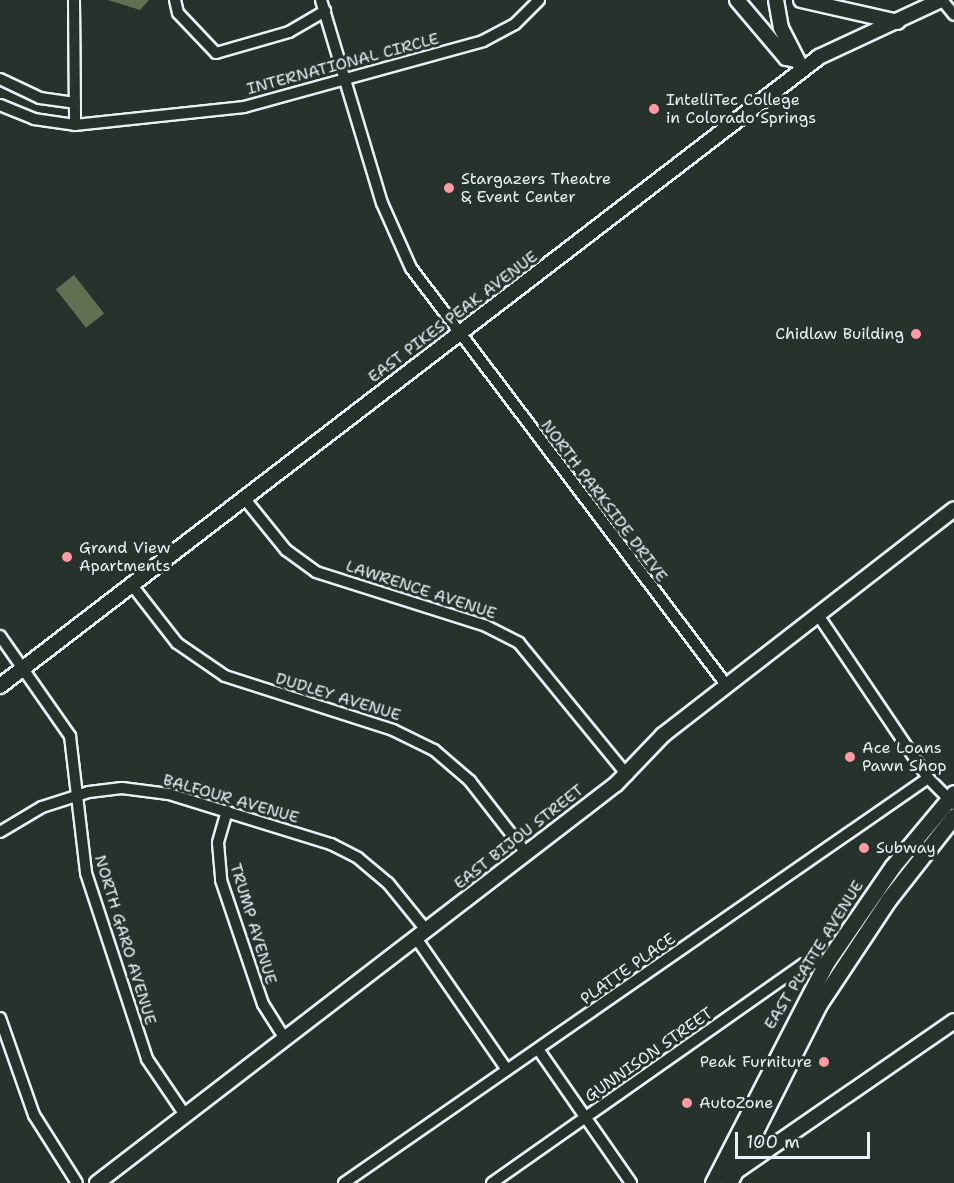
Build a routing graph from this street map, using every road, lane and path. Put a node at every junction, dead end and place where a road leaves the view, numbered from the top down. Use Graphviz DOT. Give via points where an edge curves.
graph roads {
  1 [pos="74,0"];
  2 [pos="175,0"];
  3 [pos="321,0"];
  4 [pos="539,0"];
  5 [pos="737,0"];
  6 [pos="776,0"];
  7 [pos="801,0"];
  8 [pos="942,0"];
  9 [pos="324,11"];
  10 [pos="954,15"];
  11 [pos="898,22"];
  12 [pos="800,65"];
  13 [pos="0,79"];
  14 [pos="346,81"];
  15 [pos="75,103"];
  16 [pos="0,105"];
  17 [pos="75,124"];
  18 [pos="458,334"];
  19 [pos="244,498"];
  20 [pos="954,509"];
  21 [pos="131,584"];
  22 [pos="818,615"];
  23 [pos="0,636"];
  24 [pos="24,668"];
  25 [pos="0,686"];
  26 [pos="727,686"];
  27 [pos="627,776"];
  28 [pos="928,778"];
  29 [pos="78,795"];
  30 [pos="952,799"];
  31 [pos="227,811"];
  32 [pos="954,816"];
  33 [pos="0,831"];
  34 [pos="526,853"];
  35 [pos="871,896"];
  36 [pos="421,934"];
  37 [pos="857,945"];
  38 [pos="826,963"];
  39 [pos="819,1004"];
  40 [pos="0,1018"];
  41 [pos="954,1021"];
  42 [pos="285,1039"];
  43 [pos="538,1049"];
  44 [pos="507,1070"];
  45 [pos="185,1115"];
  46 [pos="586,1118"];
  47 [pos="753,1134"];
  48 [pos="777,1143"];
  49 [pos="732,1178"];
  50 [pos="77,1183"];
  51 [pos="97,1183"];
  52 [pos="344,1183"];
  53 [pos="492,1183"];
  54 [pos="632,1183"];
  55 [pos="713,1183"];
  56 [pos="720,1183"];
  1 -- 15 [label="street"];
  2 -- 9 [label="street" via="178,14 216,53 289,32"];
  3 -- 9 [label="street, NORTH PARKSIDE DRIVE"];
  4 -- 14 [label="street, INTERNATIONAL CIRCLE" via="494,37"];
  5 -- 12 [label="main road" via="786,58"];
  6 -- 12 [label="main road"];
  7 -- 11 [label="main road"];
  8 -- 10 [label="street"];
  8 -- 11 [label="main road, EAST PIKES PEAK AVENUE"];
  9 -- 14 [label="street, NORTH PARKSIDE DRIVE"];
  11 -- 12 [label="main road, EAST PIKES PEAK AVENUE"];
  12 -- 18 [label="main road, EAST PIKES PEAK AVENUE"];
  13 -- 15 [label="street" via="26,93"];
  14 -- 17 [label="street, INTERNATIONAL CIRCLE" via="233,109"];
  14 -- 18 [label="street, NORTH PARKSIDE DRIVE" via="393,232 421,284"];
  15 -- 17 [label="street"];
  16 -- 17 [label="street, INTERNATIONAL CIRCLE" via="34,119"];
  18 -- 19 [label="main road, EAST PIKES PEAK AVENUE"];
  18 -- 26 [label="street, NORTH PARKSIDE DRIVE"];
  19 -- 21 [label="main road, EAST PIKES PEAK AVENUE"];
  19 -- 27 [label="street, LAWRENCE AVENUE" via="286,550 316,572 486,626 519,643"];
  20 -- 22 [label="main road, EAST BIJOU STREET"];
  21 -- 24 [label="main road, EAST PIKES PEAK AVENUE"];
  21 -- 34 [label="street, DUDLEY AVENUE" via="182,647 225,676 393,730 440,754 470,781"];
  22 -- 26 [label="main road, EAST BIJOU STREET"];
  22 -- 28 [label="street"];
  23 -- 24 [label="street, NORTH GARO AVENUE"];
  24 -- 25 [label="main road, EAST PIKES PEAK AVENUE"];
  24 -- 29 [label="street, NORTH GARO AVENUE" via="70,736"];
  26 -- 27 [label="main road, EAST BIJOU STREET" via="660,738"];
  27 -- 34 [label="main road, EAST BIJOU STREET"];
  28 -- 30 [label="street"];
  28 -- 43 [label="street, PLATTE PLACE"];
  29 -- 31 [label="street, BALFOUR AVENUE" via="139,789"];
  29 -- 33 [label="street, BALFOUR AVENUE"];
  29 -- 45 [label="street, NORTH GARO AVENUE" via="86,873 138,1034 160,1084"];
  30 -- 35 [label="main road, EAST PLATTE AVENUE"];
  31 -- 36 [label="street, BALFOUR AVENUE" via="358,858 388,883"];
  31 -- 42 [label="street, TRUMP AVENUE" via="219,843 221,880 263,1004"];
  32 -- 37 [label="main road, EAST PLATTE AVENUE"];
  34 -- 36 [label="main road, EAST BIJOU STREET"];
  35 -- 37 [label="main road" via="852,935"];
  35 -- 38 [label="main road, EAST PLATTE AVENUE"];
  36 -- 42 [label="main road, EAST BIJOU STREET"];
  36 -- 44 [label="street, BALFOUR AVENUE"];
  37 -- 39 [label="main road, EAST PLATTE AVENUE"];
  38 -- 39 [label="main road"];
  38 -- 46 [label="street, GUNNISON STREET" via="804,964"];
  38 -- 55 [label="main road, EAST PLATTE AVENUE"];
  39 -- 47 [label="main road, EAST PLATTE AVENUE"];
  40 -- 50 [label="street" via="34,1115"];
  41 -- 48 [label="main road"];
  42 -- 45 [label="main road, EAST BIJOU STREET"];
  43 -- 44 [label="street, PLATTE PLACE"];
  43 -- 46 [label="street"];
  44 -- 52 [label="street, PLATTE PLACE"];
  45 -- 51 [label="main road, EAST BIJOU STREET"];
  46 -- 53 [label="street, GUNNISON STREET"];
  46 -- 54 [label="street"];
  47 -- 48 [label="main road"];
  47 -- 49 [label="main road, EAST PLATTE AVENUE"];
  48 -- 49 [label="main road"];
  49 -- 56 [label="main road"];
}
